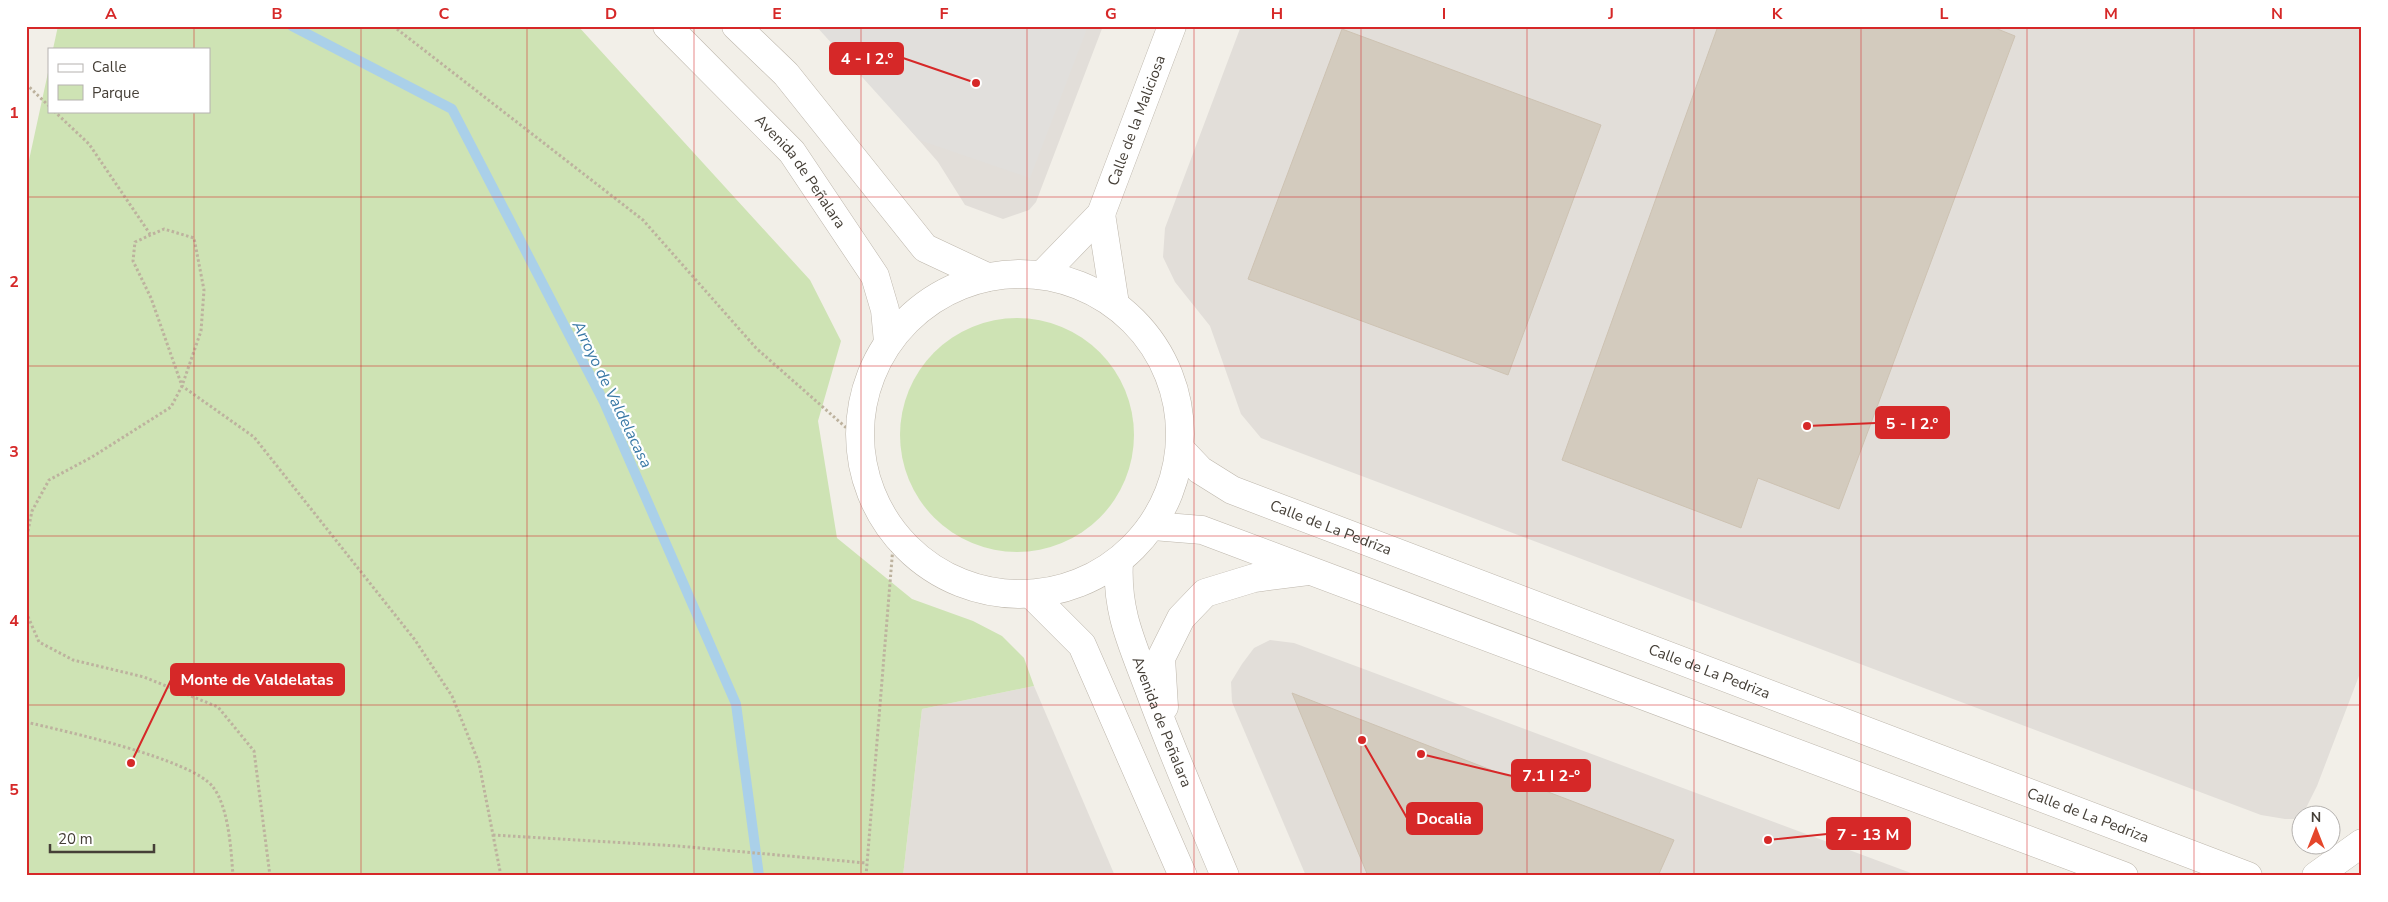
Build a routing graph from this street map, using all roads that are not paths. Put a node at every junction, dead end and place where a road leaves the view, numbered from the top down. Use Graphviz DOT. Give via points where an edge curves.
graph roads {
  1 [pos="667,26"];
  2 [pos="736,26"];
  3 [pos="1172,26"];
  4 [pos="1101,214"];
  5 [pos="1042,275"];
  6 [pos="987,277"];
  7 [pos="1115,304"];
  8 [pos="888,342"];
  9 [pos="1181,450"];
  10 [pos="1153,526"];
  11 [pos="1119,562"];
  12 [pos="1312,571"];
  13 [pos="1031,594"];
  14 [pos="1165,734"];
  15 [pos="2362,843"];
  16 [pos="1182,876"];
  17 [pos="1225,876"];
  18 [pos="2124,876"];
  19 [pos="2248,876"];
  20 [pos="2316,876"];
  1 -- 8 [label="street, Avenida de Peñalara" via="792,152 875,276 885,310"];
  2 -- 6 [label="street" via="786,74 925,248"];
  3 -- 4 [label="street, Calle de la Maliciosa"];
  4 -- 5 [label="street, Calle de la Maliciosa"];
  4 -- 7 [label="street, Calle de la Maliciosa"];
  5 -- 6 [label="street"];
  5 -- 7 [label="street" via="1080,285"];
  6 -- 8 [label="street" via="949,290 915,313"];
  7 -- 9 [label="street" via="1154,344 1176,395"];
  8 -- 13 [label="street" via="866,388 859,439 869,490 894,534 932,569 980,590"];
  9 -- 10 [label="street" via="1172,490"];
  9 -- 19 [label="street, Calle de La Pedriza" via="1200,470 1232,490"];
  10 -- 11 [label="street"];
  10 -- 12 [label="street" via="1202,530"];
  11 -- 13 [label="street" via="1077,585"];
  11 -- 14 [label="street, Avenida de Peñalara" via="1117,586 1121,614"];
  12 -- 14 [label="street" via="1254,578 1205,593 1181,618 1162,658"];
  12 -- 18 [label="street"];
  13 -- 16 [label="street" via="1082,645"];
  14 -- 17 [label="street, Avenida de Peñalara"];
  15 -- 20 [label="street"];
}
